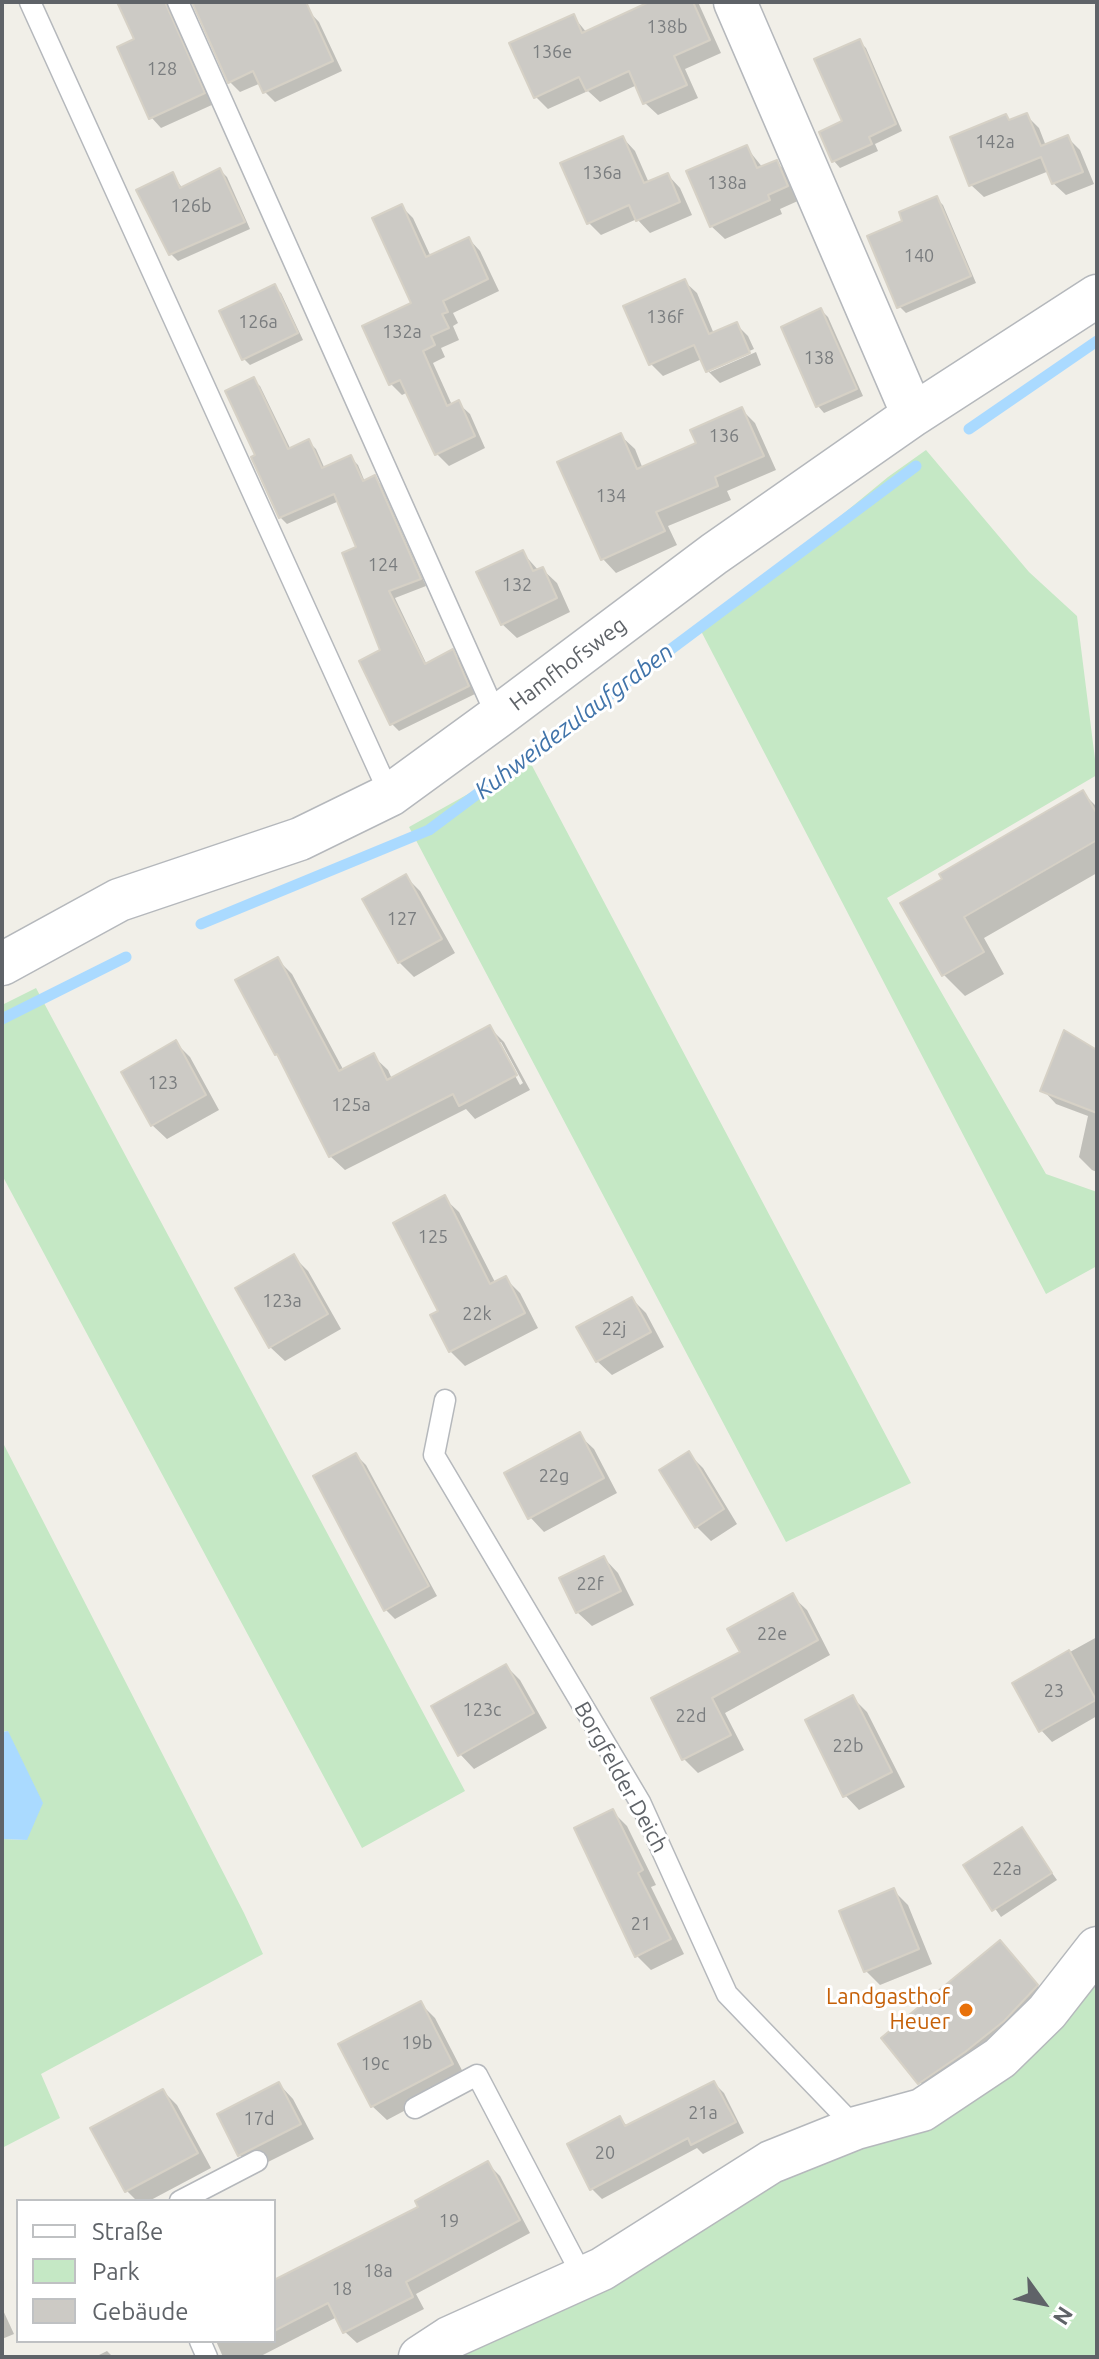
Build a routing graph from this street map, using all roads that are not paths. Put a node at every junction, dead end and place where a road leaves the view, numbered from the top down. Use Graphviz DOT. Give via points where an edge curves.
graph roads {
  1 [pos="30,2"];
  2 [pos="178,2"];
  3 [pos="735,2"];
  4 [pos="1097,296"];
  5 [pos="913,415"];
  6 [pos="497,717"];
  7 [pos="390,795"];
  8 [pos="2,964"];
  9 [pos="445,1400"];
  10 [pos="1097,1948"];
  11 [pos="415,2108"];
  12 [pos="856,2128"];
  13 [pos="257,2161"];
  14 [pos="184,2199"];
  15 [pos="583,2277"];
  16 [pos="420,2357"];
  1 -- 7 [label="lane"];
  2 -- 6 [label="lane"];
  3 -- 5 [label="street"];
  4 -- 5 [label="street, Hamfhofsweg"];
  5 -- 6 [label="street, Hamfhofsweg" via="714,554"];
  6 -- 7 [label="street, Hamfhofsweg"];
  7 -- 8 [label="street, Hamfhofsweg" via="300,839 119,900"];
  9 -- 12 [label="lane, Borgfelder Deich" via="434,1455 640,1802 727,1994"];
  10 -- 12 [label="street" via="1047,2012 1000,2058 922,2110"];
  11 -- 15 [label="lane" via="477,2075"];
  12 -- 15 [label="street" via="771,2162"];
  13 -- 14 [label="lane"];
  15 -- 16 [label="street" via="449,2338"];
}
